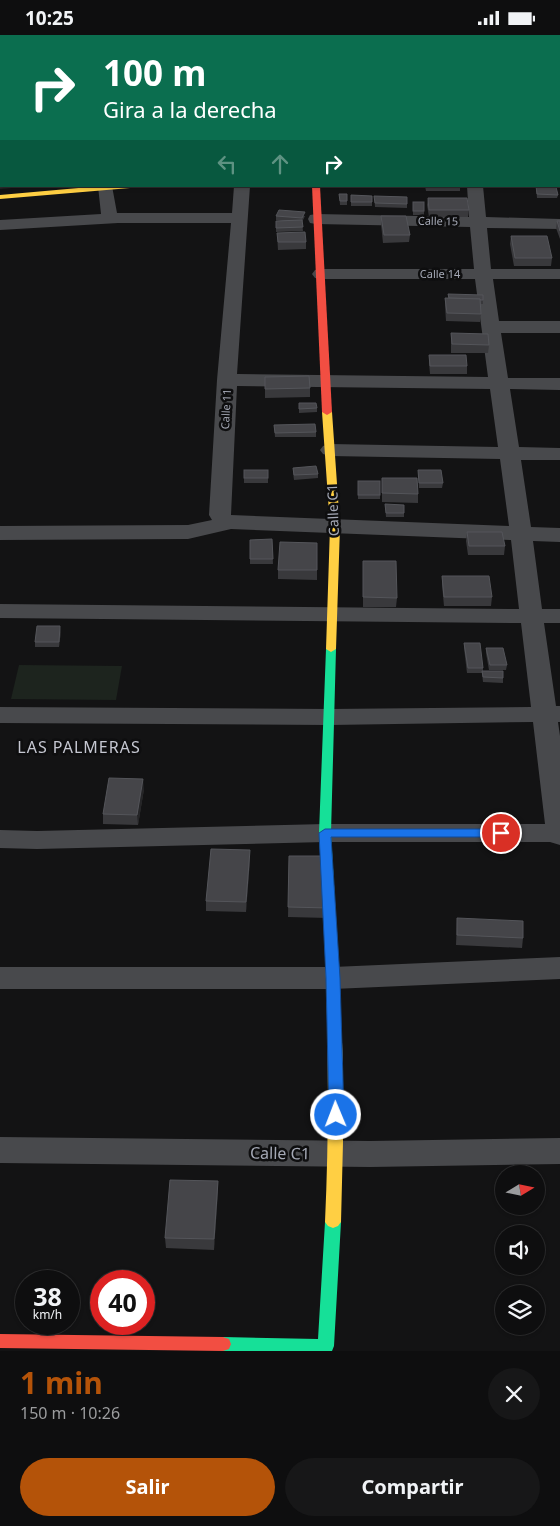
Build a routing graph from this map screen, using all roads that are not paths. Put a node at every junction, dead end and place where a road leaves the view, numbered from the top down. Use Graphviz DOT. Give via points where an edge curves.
graph roads {
  1 [pos="122,187"];
  2 [pos="242,187"];
  3 [pos="316,187"];
  4 [pos="475,187"];
  5 [pos="105,189"];
  6 [pos="0,197"];
  7 [pos="110,218"];
  8 [pos="239,218"];
  9 [pos="316,219"];
  10 [pos="479,222"];
  11 [pos="560,224"];
  12 [pos="0,225"];
  13 [pos="320,274"];
  14 [pos="483,274"];
  15 [pos="560,274"];
  16 [pos="490,327"];
  17 [pos="560,327"];
  18 [pos="227,380"];
  19 [pos="325,381"];
  20 [pos="498,383"];
  21 [pos="560,384"];
  22 [pos="330,450"];
  23 [pos="509,453"];
  24 [pos="560,454"];
  25 [pos="231,523"];
  26 [pos="335,527"];
  27 [pos="0,533"];
  28 [pos="521,534"];
  29 [pos="560,535"];
  30 [pos="0,611"];
  31 [pos="332,614"];
  32 [pos="530,616"];
  33 [pos="560,616"];
  34 [pos="552,714"];
  35 [pos="0,715"];
  36 [pos="330,717"];
  37 [pos="325,833"];
  38 [pos="560,834"];
  39 [pos="0,839"];
  40 [pos="560,968"];
  41 [pos="0,978"];
  42 [pos="333,978"];
  43 [pos="0,1150"];
  44 [pos="560,1151"];
  45 [pos="337,1154"];
  46 [pos="0,1341"];
  1 -- 5 [label="main road"];
  2 -- 8 [label="street, Calle 11"];
  3 -- 9 [label="main road, Calle C1"];
  4 -- 10 [label="street"];
  5 -- 6 [label="main road"];
  5 -- 7 [label="street"];
  7 -- 8 [label="street"];
  7 -- 12 [label="street"];
  8 -- 18 [label="street, Calle 11"];
  9 -- 10 [label="street, Calle 15"];
  9 -- 13 [label="main road, Calle C1"];
  10 -- 11 [label="street, Calle 15"];
  10 -- 14 [label="street"];
  13 -- 14 [label="street, Calle 14"];
  13 -- 19 [label="main road, Calle C1"];
  14 -- 15 [label="street, Calle 14"];
  14 -- 16 [label="street"];
  16 -- 17 [label="street"];
  16 -- 20 [label="street"];
  18 -- 19 [label="street"];
  18 -- 25 [label="street, Calle 11" via="220,515"];
  19 -- 20 [label="street"];
  19 -- 22 [label="main road, Calle C1"];
  20 -- 21 [label="street"];
  20 -- 23 [label="street"];
  22 -- 23 [label="street"];
  22 -- 26 [label="main road, Calle C1"];
  23 -- 24 [label="street"];
  23 -- 28 [label="street"];
  25 -- 26 [label="street"];
  25 -- 27 [label="street" via="188,532"];
  26 -- 28 [label="street"];
  26 -- 31 [label="main road, Calle C1"];
  28 -- 29 [label="street"];
  28 -- 32 [label="street"];
  30 -- 31 [label="street"];
  31 -- 32 [label="street"];
  31 -- 36 [label="main road, Calle C1"];
  32 -- 33 [label="street"];
  32 -- 34 [label="street"];
  34 -- 36 [label="street"];
  34 -- 38 [label="street"];
  35 -- 36 [label="street"];
  36 -- 37 [label="main road, Calle C1"];
  37 -- 38 [label="street"];
  37 -- 39 [label="street"];
  37 -- 42 [label="main road, Calle C1"];
  40 -- 42 [label="street"];
  41 -- 42 [label="street"];
  42 -- 45 [label="main road, Calle C1"];
  43 -- 45 [label="street, Calle C1"];
  44 -- 45 [label="street, Calle C1"];
  45 -- 46 [label="main road, Calle C1" via="326,1346"];
}
